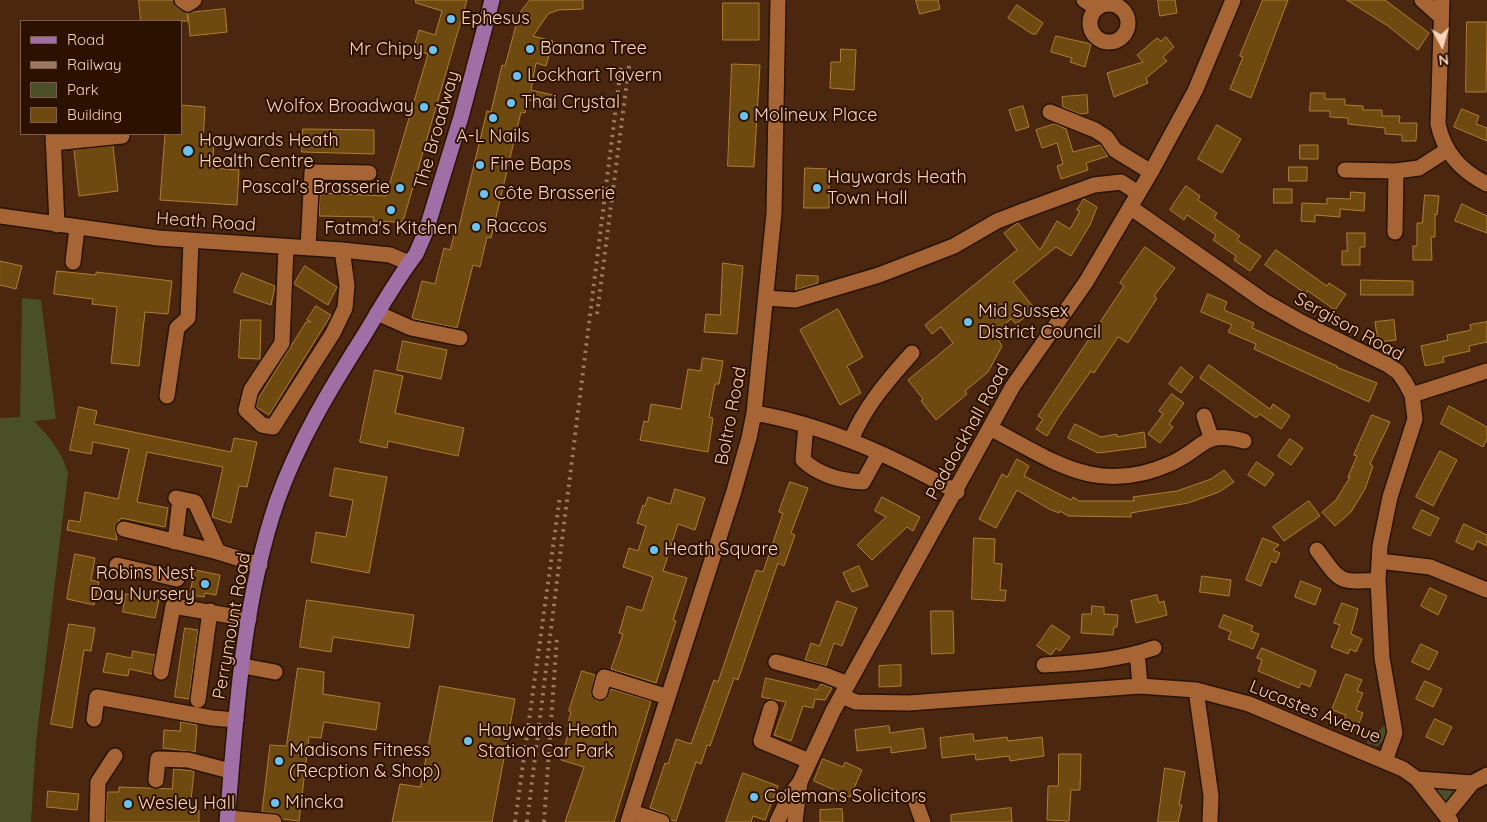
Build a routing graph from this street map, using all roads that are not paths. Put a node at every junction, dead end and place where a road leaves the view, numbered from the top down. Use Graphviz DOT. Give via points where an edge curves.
graph roads {
  1 [pos="182,0"];
  2 [pos="194,0"];
  3 [pos="778,0"];
  4 [pos="1084,0"];
  5 [pos="1233,0"];
  6 [pos="1422,0"];
  7 [pos="1442,0"];
  8 [pos="494,1"];
  9 [pos="1097,8"];
  10 [pos="1440,17"];
  11 [pos="1050,112"];
  12 [pos="122,136"];
  13 [pos="53,138"];
  14 [pos="1447,150"];
  15 [pos="1345,170"];
  16 [pos="1396,171"];
  17 [pos="1150,172"];
  18 [pos="369,173"];
  19 [pos="1487,184"];
  20 [pos="1138,194"];
  21 [pos="1130,207"];
  22 [pos="0,216"];
  23 [pos="56,225"];
  24 [pos="77,228"];
  25 [pos="1395,232"];
  26 [pos="191,241"];
  27 [pos="286,247"];
  28 [pos="308,248"];
  29 [pos="342,250"];
  30 [pos="73,262"];
  31 [pos="409,263"];
  32 [pos="766,298"];
  33 [pos="377,314"];
  34 [pos="460,338"];
  35 [pos="912,353"];
  36 [pos="1487,371"];
  37 [pos="1412,395"];
  38 [pos="167,396"];
  39 [pos="754,413"];
  40 [pos="1204,416"];
  41 [pos="806,425"];
  42 [pos="990,428"];
  43 [pos="1211,437"];
  44 [pos="851,440"];
  45 [pos="1244,440"];
  46 [pos="880,453"];
  47 [pos="957,492"];
  48 [pos="124,529"];
  49 [pos="175,542"];
  50 [pos="1317,550"];
  51 [pos="218,552"];
  52 [pos="1379,561"];
  53 [pos="260,565"];
  54 [pos="117,566"];
  55 [pos="1378,580"];
  56 [pos="1487,590"];
  57 [pos="173,606"];
  58 [pos="210,611"];
  59 [pos="249,619"];
  60 [pos="1154,648"];
  61 [pos="1135,654"];
  62 [pos="776,662"];
  63 [pos="1044,665"];
  64 [pos="243,666"];
  65 [pos="161,672"];
  66 [pos="275,672"];
  67 [pos="1140,686"];
  68 [pos="845,690"];
  69 [pos="1196,690"];
  70 [pos="600,692"];
  71 [pos="668,697"];
  72 [pos="198,700"];
  73 [pos="771,708"];
  74 [pos="94,720"];
  75 [pos="236,720"];
  76 [pos="115,756"];
  77 [pos="809,761"];
  78 [pos="1384,761"];
  79 [pos="230,771"];
  80 [pos="1487,775"];
  81 [pos="1418,779"];
  82 [pos="156,780"];
  83 [pos="800,782"];
  84 [pos="1472,782"];
  85 [pos="916,803"];
  86 [pos="630,817"];
  87 [pos="1449,818"];
  88 [pos="228,820"];
  89 [pos="96,822"];
  90 [pos="274,822"];
  91 [pos="662,822"];
  92 [pos="777,822"];
  93 [pos="794,822"];
  94 [pos="923,822"];
  95 [pos="1210,822"];
  1 -- 2 [label="street" via="188,4"];
  3 -- 32 [label="street, Boltro Road" via="774,213"];
  4 -- 9 [label="street"];
  5 -- 17 [label="street, Paddockhall Road" via="1195,91"];
  6 -- 10 [label="street"];
  7 -- 10 [label="street"];
  8 -- 31 [label="main road, The Broadway" via="426,231"];
  10 -- 14 [label="street" via="1438,124"];
  11 -- 17 [label="street" via="1106,137 1115,150"];
  12 -- 13 [label="street"];
  13 -- 23 [label="street"];
  14 -- 16 [label="street" via="1419,168"];
  14 -- 19 [label="street" via="1463,168"];
  15 -- 16 [label="street"];
  16 -- 25 [label="street"];
  17 -- 20 [label="street, Paddockhall Road"];
  18 -- 28 [label="street" via="312,172"];
  20 -- 21 [label="street, Paddockhall Road"];
  20 -- 32 [label="street" via="1121,182 1094,185 997,221 954,246 869,279 795,300"];
  21 -- 37 [label="street, Sergison Road" via="1264,301 1388,365 1398,372"];
  21 -- 42 [label="street, Paddockhall Road" via="1086,282 1029,362"];
  22 -- 23 [label="street, Heath Road"];
  23 -- 24 [label="street, Heath Road"];
  24 -- 26 [label="street, Heath Road"];
  24 -- 30 [label="street"];
  26 -- 27 [label="street, Heath Road"];
  26 -- 38 [label="street" via="188,318 177,328"];
  27 -- 28 [label="street, Heath Road"];
  27 -- 29 [label="street" via="282,344 251,390 246,410 262,425 273,427 333,333 345,308 347,285"];
  28 -- 29 [label="street, Heath Road"];
  29 -- 31 [label="street, Heath Road" via="390,255"];
  31 -- 33 [label="main road, Perrymount Road"];
  32 -- 39 [label="street, Boltro Road"];
  33 -- 34 [label="street" via="410,328"];
  33 -- 53 [label="main road, Perrymount Road" via="319,407 278,501"];
  35 -- 44 [label="street" via="877,394"];
  36 -- 37 [label="street"];
  37 -- 52 [label="street, Sergison Road" via="1415,419 1390,497"];
  39 -- 41 [label="street"];
  39 -- 71 [label="street, Boltro Road" via="734,492"];
  40 -- 43 [label="street"];
  41 -- 44 [label="street"];
  41 -- 46 [label="street" via="803,460 814,470 846,482 864,482"];
  42 -- 43 [label="street" via="1062,467 1096,476 1138,474 1157,469 1174,462"];
  42 -- 47 [label="street, Paddockhall Road"];
  43 -- 45 [label="street" via="1228,436"];
  44 -- 46 [label="street"];
  46 -- 47 [label="street"];
  47 -- 68 [label="street, Paddockhall Road"];
  48 -- 49 [label="street"];
  49 -- 51 [label="street"];
  49 -- 51 [label="street" via="178,498 195,502"];
  50 -- 55 [label="street" via="1343,581"];
  51 -- 53 [label="street"];
  52 -- 55 [label="street, Sergison Road"];
  52 -- 56 [label="street" via="1430,567"];
  53 -- 59 [label="main road, Perrymount Road"];
  54 -- 57 [label="street" via="178,578"];
  55 -- 78 [label="street, Sergison Road" via="1382,658 1394,733"];
  57 -- 58 [label="street"];
  57 -- 65 [label="street"];
  58 -- 59 [label="street"];
  58 -- 72 [label="street"];
  59 -- 64 [label="main road, Perrymount Road"];
  60 -- 61 [label="street"];
  61 -- 63 [label="street"];
  61 -- 67 [label="street"];
  62 -- 68 [label="street, Lucastes Avenue" via="825,675"];
  64 -- 66 [label="street"];
  64 -- 75 [label="main road, Perrymount Road"];
  67 -- 68 [label="street, Lucastes Avenue" via="909,703 856,702"];
  67 -- 69 [label="street, Lucastes Avenue"];
  68 -- 77 [label="street, Paddockhall Road"];
  69 -- 78 [label="street, Lucastes Avenue" via="1249,704"];
  69 -- 95 [label="street" via="1211,796"];
  70 -- 71 [label="street" via="604,677"];
  71 -- 86 [label="street, Boltro Road"];
  73 -- 77 [label="street" via="761,741"];
  74 -- 75 [label="street" via="97,697"];
  75 -- 79 [label="main road, Perrymount Road"];
  76 -- 89 [label="street" via="98,782"];
  77 -- 83 [label="street, Paddockhall Road"];
  78 -- 81 [label="street, Lucastes Avenue"];
  79 -- 82 [label="street" via="188,760 158,759"];
  79 -- 88 [label="main road, Perrymount Road"];
  80 -- 84 [label="street"];
  81 -- 84 [label="street"];
  81 -- 87 [label="street, Lucastes Avenue"];
  83 -- 92 [label="street, Paddockhall Road" via="790,794"];
  83 -- 93 [label="street, Paddockhall Road"];
  84 -- 87 [label="street"];
  85 -- 94 [label="street"];
  86 -- 91 [label="street"];
  88 -- 90 [label="street"];
}
